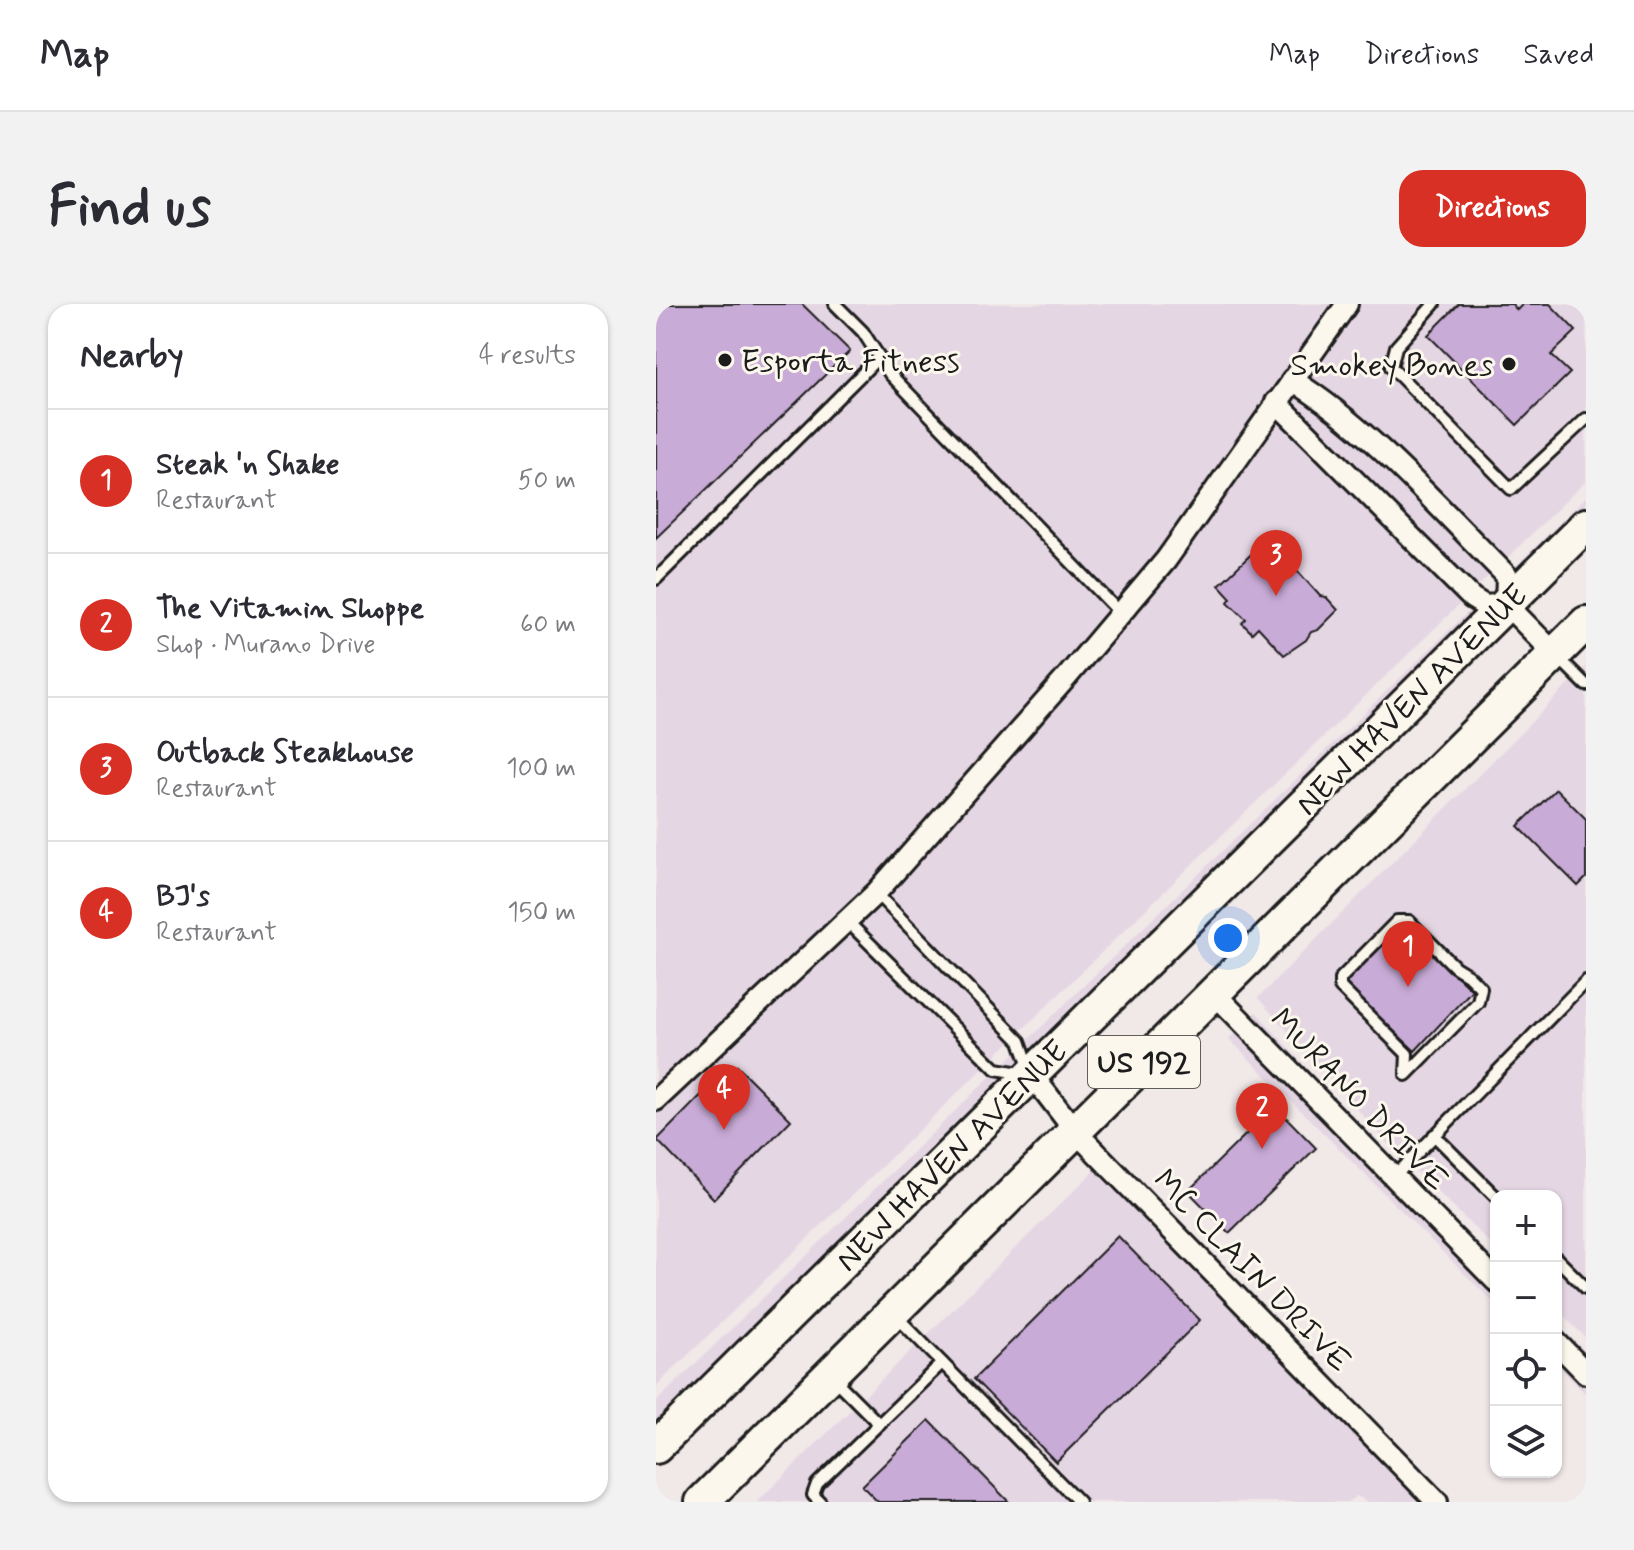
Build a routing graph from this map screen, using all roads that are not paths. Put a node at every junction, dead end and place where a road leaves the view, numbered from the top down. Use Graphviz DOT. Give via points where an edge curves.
graph roads {
  1 [pos="835,304"];
  2 [pos="1347,304"];
  3 [pos="1434,304"];
  4 [pos="879,357"];
  5 [pos="1292,380"];
  6 [pos="1276,402"];
  7 [pos="1586,419"];
  8 [pos="1586,525"];
  9 [pos="656,579"];
  10 [pos="1506,604"];
  11 [pos="1121,614"];
  12 [pos="1586,623"];
  13 [pos="1555,654"];
  14 [pos="1586,685"];
  15 [pos="876,893"];
  16 [pos="847,921"];
  17 [pos="1586,981"];
  18 [pos="1214,993"];
  19 [pos="1032,1075"];
  20 [pos="1406,1075"];
  21 [pos="656,1100"];
  22 [pos="1075,1131"];
  23 [pos="1434,1135"];
  24 [pos="1394,1177"];
  25 [pos="1490,1191"];
  26 [pos="1560,1262"];
  27 [pos="1490,1275"];
  28 [pos="1586,1288"];
  29 [pos="893,1312"];
  30 [pos="1562,1348"];
  31 [pos="942,1363"];
  32 [pos="1586,1373"];
  33 [pos="830,1375"];
  34 [pos="879,1424"];
  35 [pos="656,1447"];
  36 [pos="702,1502"];
  37 [pos="820,1502"];
  38 [pos="1079,1502"];
  39 [pos="1437,1502"];
  1 -- 4 [label="lane"];
  2 -- 5 [label="street"];
  3 -- 7 [label="lane" via="1396,347 1391,367 1511,489"];
  4 -- 9 [label="lane"];
  4 -- 11 [label="lane"];
  5 -- 6 [label="street"];
  5 -- 10 [label="street" via="1322,398 1367,438 1507,576"];
  6 -- 10 [label="street" via="1472,598 1485,606"];
  6 -- 11 [label="street" via="1166,560"];
  8 -- 10 [label="main road, NEW HAVEN AVENUE / US 192"];
  10 -- 13 [label="street"];
  10 -- 19 [label="main road, NEW HAVEN AVENUE / US 192"];
  11 -- 15 [label="street"];
  12 -- 13 [label="main road, US 192"];
  13 -- 14 [label="lane"];
  13 -- 18 [label="main road, US 192"];
  15 -- 16 [label="street"];
  15 -- 19 [label="lane" via="1020,1041"];
  16 -- 19 [label="lane" via="996,1069"];
  16 -- 21 [label="street"];
  17 -- 23 [label="lane"];
  18 -- 22 [label="main road, US 192"];
  18 -- 24 [label="street, MURANO DRIVE"];
  19 -- 22 [label="street, MC CLAIN DRIVE"];
  19 -- 35 [label="main road, NEW HAVEN AVENUE / US 192"];
  20 -- 20 [label="lane" via="1478,1002 1481,988 1409,921 1397,921 1340,979 1340,987 1407,1054"];
  22 -- 29 [label="main road, US 192"];
  22 -- 39 [label="street, MC CLAIN DRIVE"];
  23 -- 24 [label="lane"];
  23 -- 25 [label="lane"];
  24 -- 27 [label="street, MURANO DRIVE"];
  26 -- 28 [label="lane"];
  29 -- 31 [label="lane"];
  29 -- 33 [label="main road, US 192"];
  30 -- 32 [label="street"];
  31 -- 34 [label="lane"];
  31 -- 38 [label="lane"];
  33 -- 34 [label="lane"];
  33 -- 36 [label="main road, US 192"];
  34 -- 37 [label="lane" via="817,1484 813,1495"];
}
